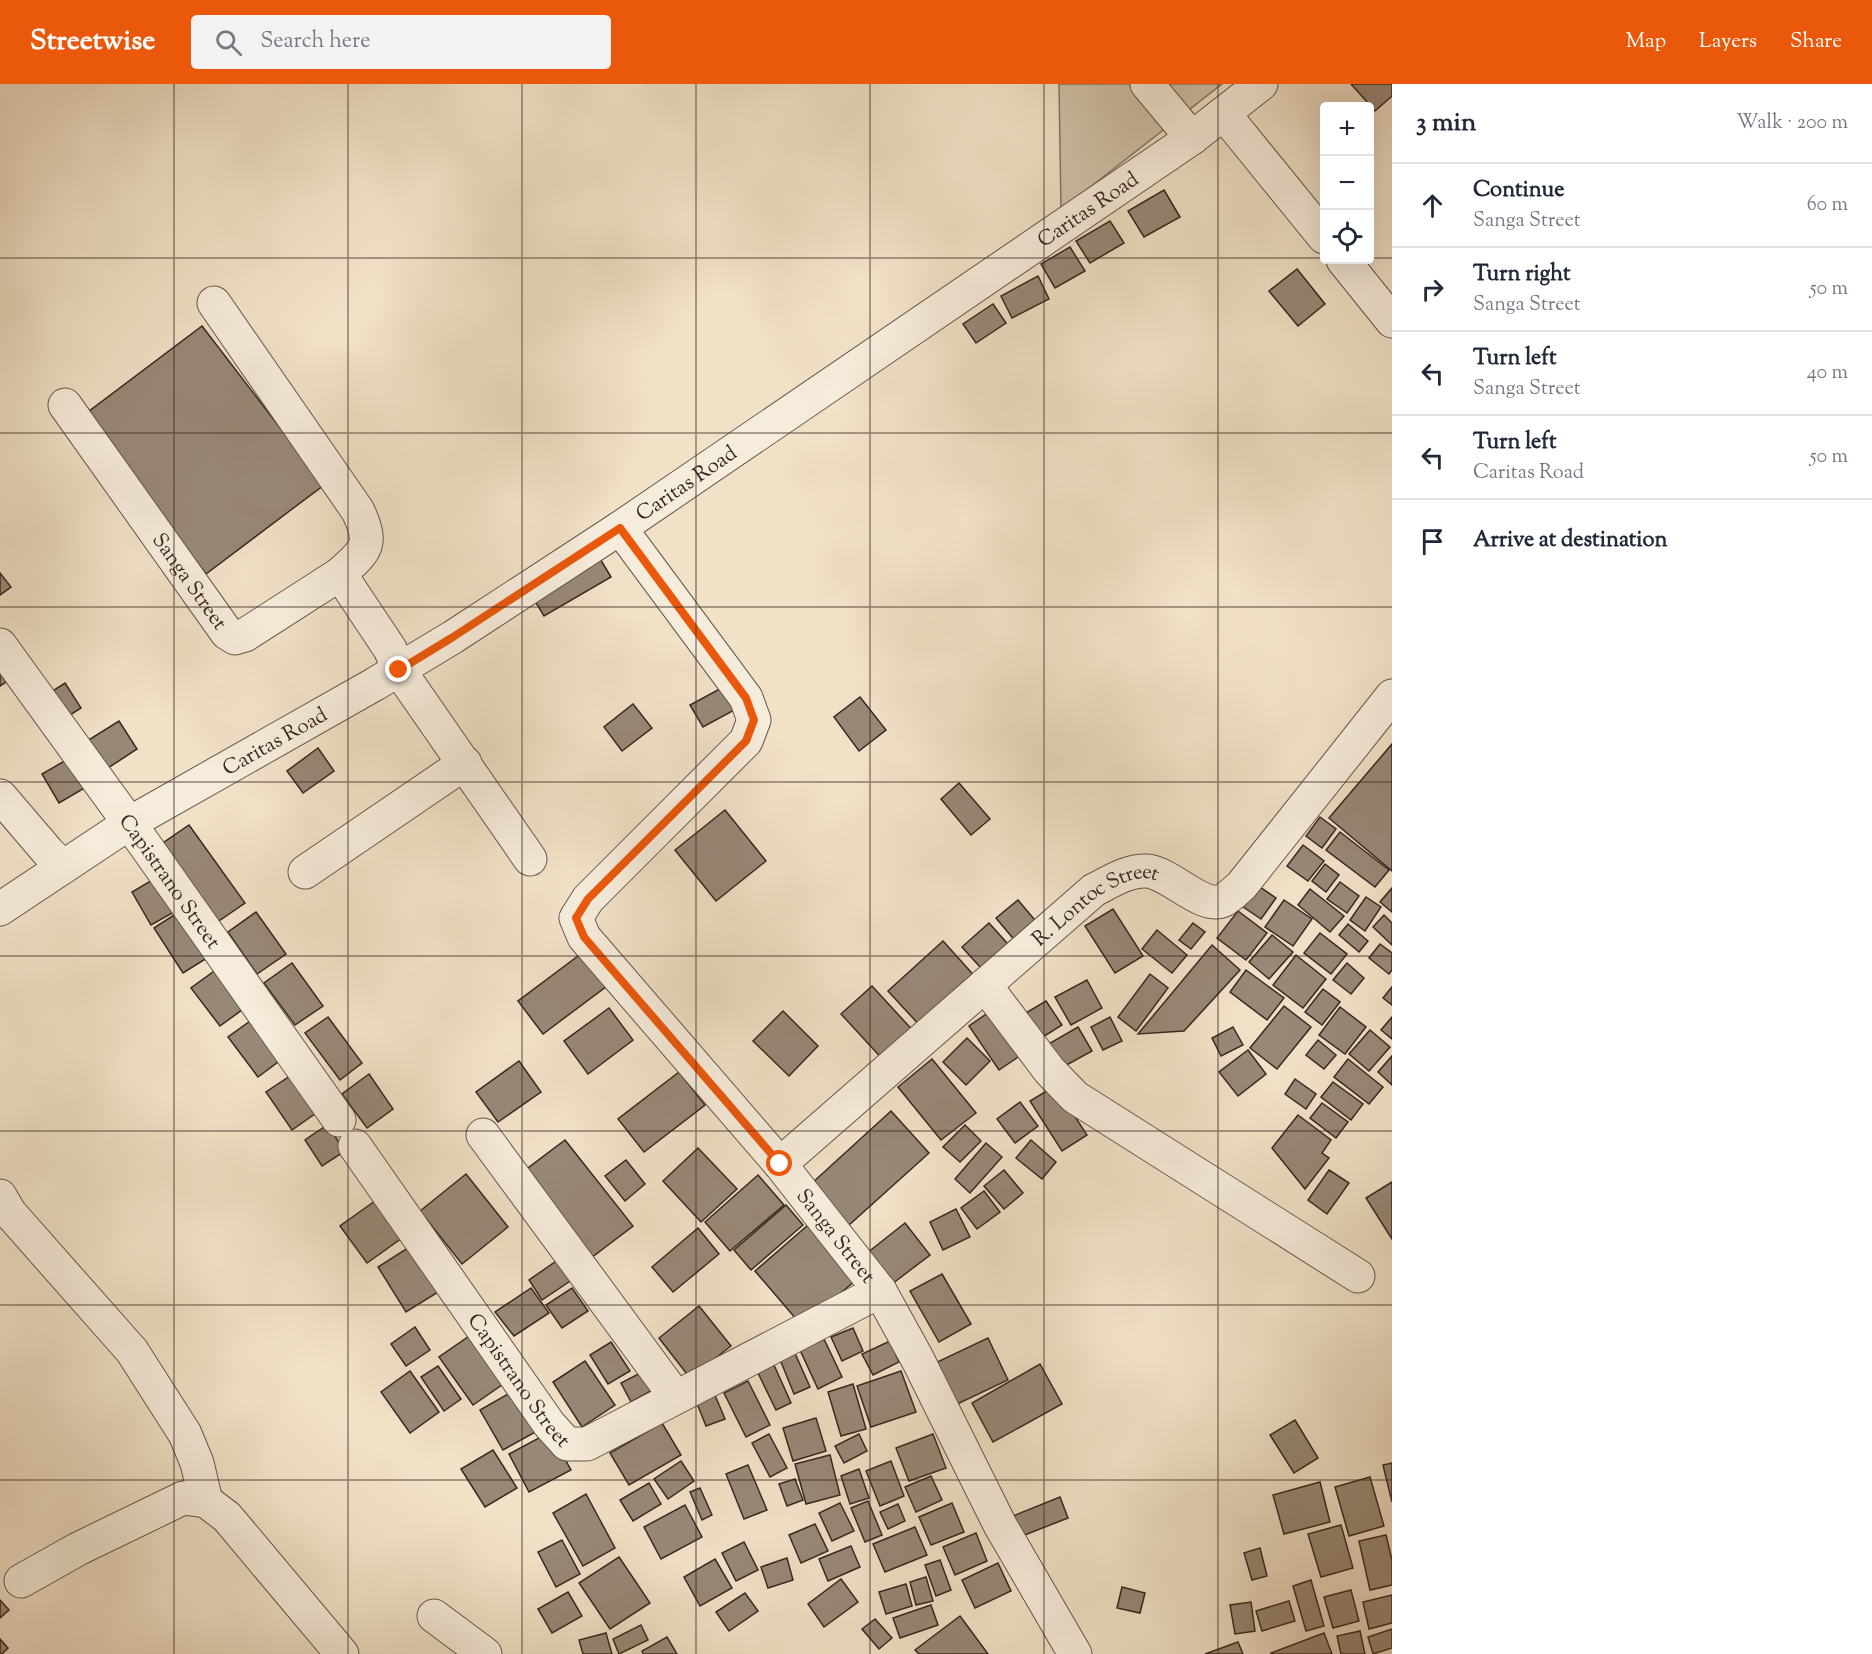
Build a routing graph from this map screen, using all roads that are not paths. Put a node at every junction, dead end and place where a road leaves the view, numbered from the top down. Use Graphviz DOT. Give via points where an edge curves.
graph roads {
  1 [pos="1147,84"];
  2 [pos="1262,84"];
  3 [pos="1224,114"];
  4 [pos="1192,138"];
  5 [pos="1320,232"];
  6 [pos="1346,264"];
  7 [pos="214,303"];
  8 [pos="1392,321"];
  9 [pos="65,405"];
  10 [pos="620,528"];
  11 [pos="340,574"];
  12 [pos="0,645"];
  13 [pos="403,676"];
  14 [pos="1392,696"];
  15 [pos="465,763"];
  16 [pos="0,796"];
  17 [pos="128,824"];
  18 [pos="530,859"];
  19 [pos="63,867"];
  20 [pos="305,872"];
  21 [pos="0,909"];
  22 [pos="985,985"];
  23 [pos="483,1135"];
  24 [pos="780,1164"];
  25 [pos="0,1196"];
  26 [pos="1358,1276"];
  27 [pos="880,1291"];
  28 [pos="675,1396"];
  29 [pos="206,1501"];
  30 [pos="21,1581"];
  31 [pos="434,1616"];
  32 [pos="1065,1650"];
  33 [pos="342,1654"];
  34 [pos="485,1654"];
  1 -- 4 [label="street"];
  2 -- 3 [label="street, Caritas Road"];
  3 -- 4 [label="street, Caritas Road"];
  3 -- 5 [label="street"];
  4 -- 10 [label="street, Caritas Road"];
  6 -- 8 [label="street"];
  7 -- 11 [label="street" via="366,527 363,553"];
  9 -- 11 [label="street, Sanga Street" via="227,633 235,638"];
  10 -- 13 [label="street, Caritas Road" via="453,637"];
  10 -- 24 [label="street, Sanga Street" via="746,698 754,720 746,741 588,899 576,918 584,937"];
  11 -- 13 [label="street" via="390,649"];
  12 -- 17 [label="street, Capistrano Street"];
  13 -- 15 [label="street"];
  13 -- 17 [label="street, Caritas Road"];
  14 -- 22 [label="street, R. Lontoc Street" via="1242,885 1222,901 1204,901 1172,880 1148,871 1126,874 1094,890"];
  15 -- 18 [label="street"];
  15 -- 20 [label="street"];
  16 -- 19 [label="street"];
  17 -- 19 [label="street, Caritas Road"];
  17 -- 28 [label="street, Capistrano Street" via="542,1414 567,1444 586,1444"];
  19 -- 21 [label="street, Caritas Road"];
  22 -- 24 [label="street, R. Lontoc Street"];
  22 -- 26 [label="street" via="1049,1070 1075,1097"];
  23 -- 28 [label="street"];
  24 -- 27 [label="street, Sanga Street"];
  25 -- 29 [label="street" via="9,1213 132,1351 185,1434"];
  27 -- 28 [label="street, Capistrano Street"];
  27 -- 32 [label="street, Sanga Street"];
  29 -- 30 [label="street" via="183,1498"];
  29 -- 33 [label="street" via="227,1517"];
  31 -- 34 [label="street"];
}
